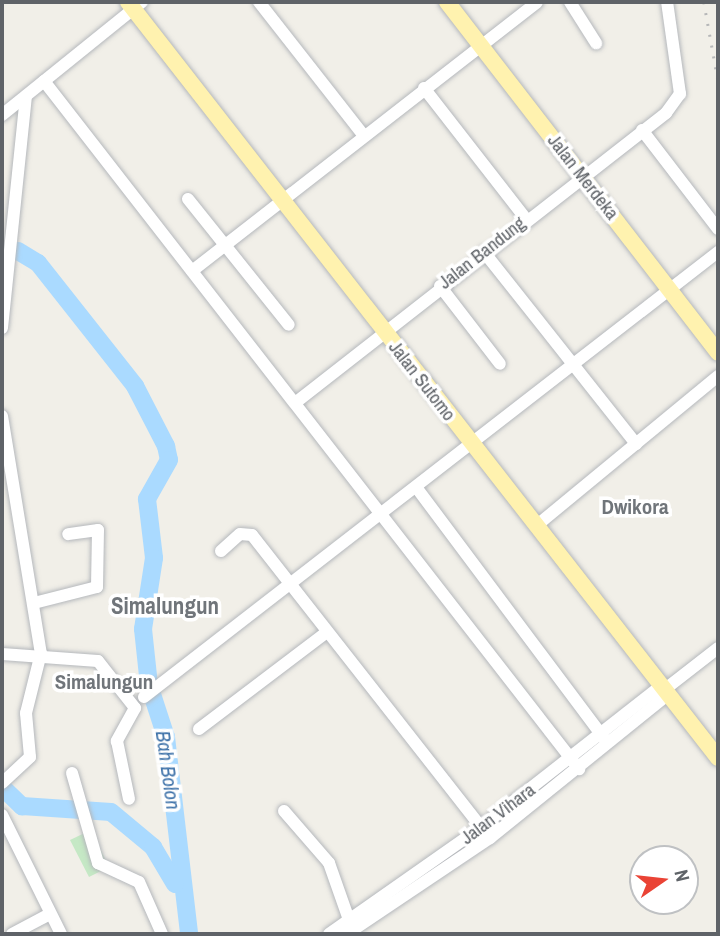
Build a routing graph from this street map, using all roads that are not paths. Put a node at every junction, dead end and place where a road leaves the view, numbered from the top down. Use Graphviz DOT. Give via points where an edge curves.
graph roads {
  1 [pos="258,2"];
  2 [pos="447,2"];
  3 [pos="537,2"];
  4 [pos="570,2"];
  5 [pos="667,2"];
  6 [pos="135,4"];
  7 [pos="596,43"];
  8 [pos="480,44"];
  9 [pos="44,81"];
  10 [pos="424,89"];
  11 [pos="26,97"];
  12 [pos="2,115"];
  13 [pos="642,130"];
  14 [pos="363,136"];
  15 [pos="583,176"];
  16 [pos="188,199"];
  17 [pos="282,200"];
  18 [pos="526,219"];
  19 [pos="718,229"];
  20 [pos="226,244"];
  21 [pos="484,252"];
  22 [pos="718,252"];
  23 [pos="192,271"];
  24 [pos="440,285"];
  25 [pos="670,290"];
  26 [pos="289,325"];
  27 [pos="2,328"];
  28 [pos="382,331"];
  29 [pos="718,353"];
  30 [pos="500,364"];
  31 [pos="570,364"];
  32 [pos="718,376"];
  33 [pos="295,403"];
  34 [pos="2,416"];
  35 [pos="636,444"];
  36 [pos="472,445"];
  37 [pos="5,464"];
  38 [pos="416,487"];
  39 [pos="383,513"];
  40 [pos="536,526"];
  41 [pos="68,534"];
  42 [pos="220,551"];
  43 [pos="289,584"];
  44 [pos="33,603"];
  45 [pos="327,632"];
  46 [pos="718,648"];
  47 [pos="2,654"];
  48 [pos="40,655"];
  49 [pos="664,691"];
  50 [pos="144,697"];
  51 [pos="199,729"];
  52 [pos="606,740"];
  53 [pos="718,758"];
  54 [pos="575,764"];
  55 [pos="72,773"];
  56 [pos="2,783"];
  57 [pos="129,799"];
  58 [pos="284,811"];
  59 [pos="2,816"];
  60 [pos="481,827"];
  61 [pos="490,838"];
  62 [pos="420,878"];
  63 [pos="48,915"];
  64 [pos="348,916"];
  65 [pos="340,932"];
  66 [pos="12,934"];
  67 [pos="61,934"];
  68 [pos="162,934"];
  1 -- 14 [label="street"];
  2 -- 8 [label="main road, Jalan Merdeka"];
  3 -- 8 [label="street"];
  4 -- 7 [label="street"];
  5 -- 13 [label="street, Jalan Bandung" via="680,94"];
  6 -- 9 [label="street"];
  6 -- 17 [label="main road, Jalan Sutomo"];
  8 -- 10 [label="street"];
  8 -- 15 [label="main road, Jalan Merdeka"];
  9 -- 11 [label="street"];
  9 -- 23 [label="street"];
  10 -- 14 [label="street"];
  10 -- 18 [label="street"];
  11 -- 12 [label="street"];
  11 -- 27 [label="street"];
  13 -- 15 [label="street, Jalan Bandung"];
  13 -- 19 [label="street"];
  14 -- 17 [label="street"];
  15 -- 18 [label="street, Jalan Bandung"];
  15 -- 25 [label="main road, Jalan Merdeka"];
  16 -- 20 [label="street"];
  17 -- 20 [label="street"];
  17 -- 28 [label="main road, Jalan Sutomo"];
  18 -- 21 [label="street, Jalan Bandung"];
  20 -- 23 [label="street"];
  20 -- 26 [label="street"];
  21 -- 24 [label="street, Jalan Bandung"];
  21 -- 31 [label="street"];
  22 -- 25 [label="street"];
  23 -- 33 [label="street"];
  24 -- 28 [label="street, Jalan Bandung"];
  24 -- 30 [label="street"];
  25 -- 29 [label="main road, Jalan Merdeka"];
  25 -- 31 [label="street"];
  28 -- 33 [label="street, Jalan Bandung"];
  28 -- 36 [label="main road, Jalan Sutomo"];
  31 -- 35 [label="street"];
  31 -- 36 [label="street"];
  32 -- 35 [label="street"];
  33 -- 39 [label="street"];
  34 -- 37 [label="street"];
  35 -- 40 [label="street"];
  36 -- 38 [label="street"];
  36 -- 40 [label="main road, Jalan Sutomo"];
  37 -- 44 [label="street"];
  38 -- 39 [label="street"];
  38 -- 52 [label="street"];
  39 -- 43 [label="street"];
  39 -- 54 [label="street"];
  40 -- 49 [label="main road, Jalan Sutomo"];
  41 -- 44 [label="street" via="98,530 97,587"];
  42 -- 43 [label="street" via="248,533"];
  43 -- 45 [label="street"];
  43 -- 50 [label="street" via="172,680 160,681"];
  44 -- 48 [label="street"];
  45 -- 51 [label="street"];
  45 -- 60 [label="street"];
  46 -- 49 [label="street, Jalan Vihara"];
  47 -- 48 [label="street"];
  48 -- 56 [label="street" via="26,713 30,757"];
  48 -- 57 [label="street" via="98,662 135,708 117,741"];
  49 -- 52 [label="street, Jalan Vihara"];
  49 -- 53 [label="main road, Jalan Sutomo"];
  52 -- 54 [label="street, Jalan Vihara"];
  54 -- 60 [label="street, Jalan Vihara"];
  54 -- 61 [label="street, Jalan Vihara"];
  55 -- 68 [label="street" via="86,837 106,872 143,886"];
  58 -- 64 [label="street" via="329,863"];
  59 -- 63 [label="street" via="19,838"];
  60 -- 61 [label="street"];
  60 -- 62 [label="street, Jalan Vihara"];
  61 -- 62 [label="street, Jalan Vihara"];
  62 -- 64 [label="street, Jalan Vihara"];
  62 -- 65 [label="street, Jalan Vihara"];
  63 -- 66 [label="street"];
  63 -- 67 [label="street"];
  64 -- 65 [label="street, Jalan Vihara"];
}
